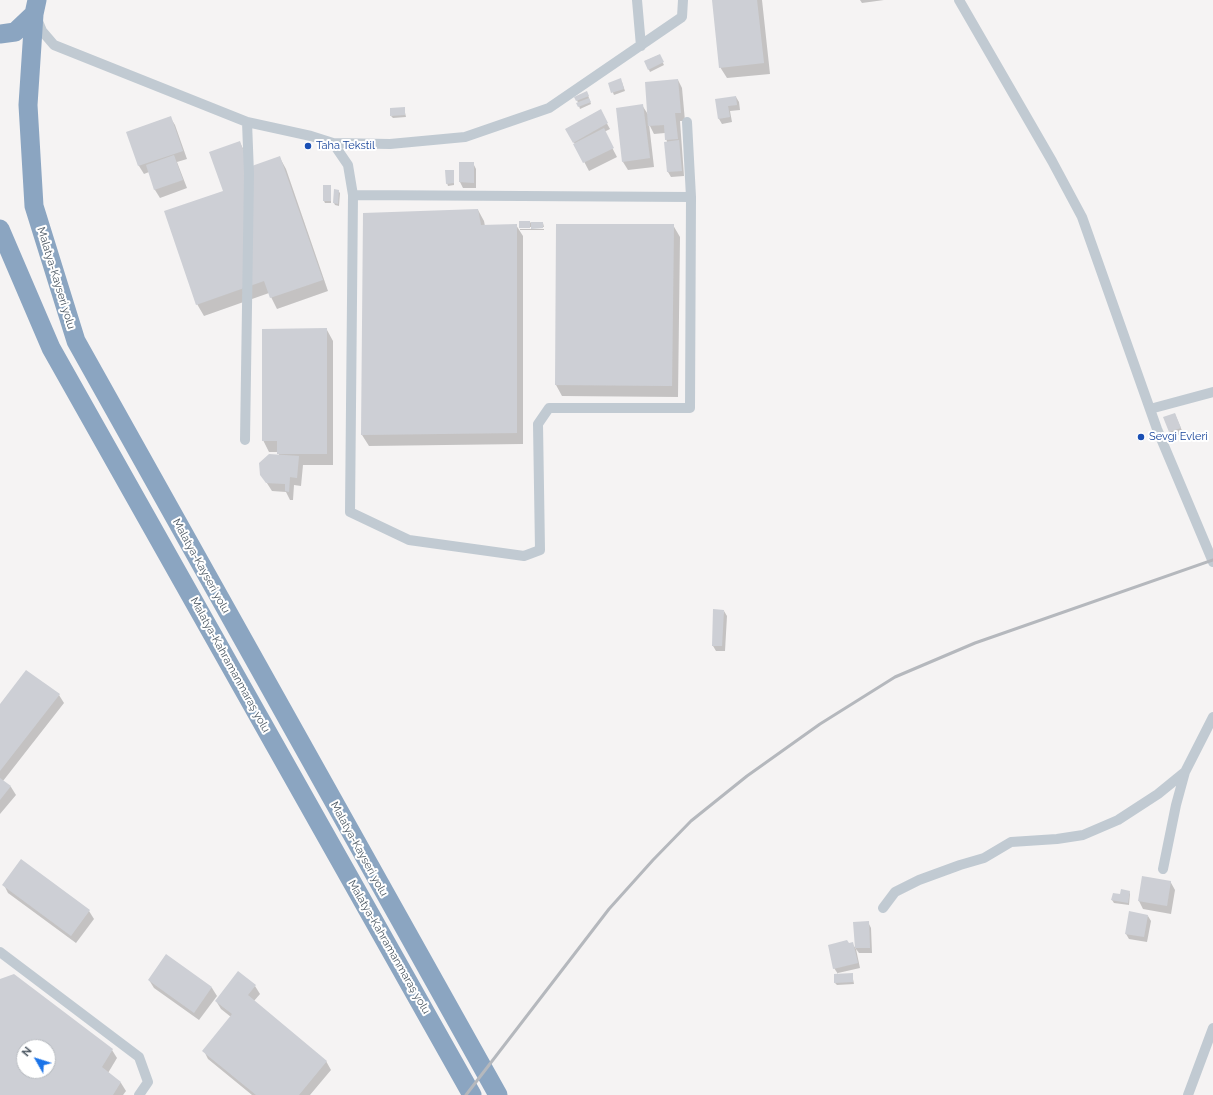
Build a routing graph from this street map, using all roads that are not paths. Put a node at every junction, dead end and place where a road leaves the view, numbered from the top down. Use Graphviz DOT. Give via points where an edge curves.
graph roads {
  1 [pos="637,0"];
  2 [pos="682,0"];
  3 [pos="959,0"];
  4 [pos="34,5"];
  5 [pos="0,34"];
  6 [pos="641,46"];
  7 [pos="247,122"];
  8 [pos="687,122"];
  9 [pos="333,143"];
  10 [pos="353,195"];
  11 [pos="691,197"];
  12 [pos="0,229"];
  13 [pos="1213,392"];
  14 [pos="1150,409"];
  15 [pos="245,440"];
  16 [pos="1213,562"];
  17 [pos="1213,716"];
  18 [pos="1185,772"];
  19 [pos="1163,869"];
  20 [pos="883,908"];
  21 [pos="0,952"];
  22 [pos="1213,1028"];
  23 [pos="139,1095"];
  24 [pos="472,1095"];
  25 [pos="498,1095"];
  26 [pos="1188,1095"];
  1 -- 6 [label="street"];
  2 -- 6 [label="street" via="682,17"];
  3 -- 14 [label="street" via="1082,217"];
  4 -- 5 [label="highway" via="15,32"];
  4 -- 7 [label="street" via="42,31 54,46"];
  4 -- 25 [label="highway, Malatya-Kayseri yolu" via="28,105 34,206 76,341"];
  6 -- 9 [label="street" via="549,108 465,137 390,144"];
  7 -- 9 [label="street"];
  7 -- 15 [label="street" via="250,174"];
  8 -- 11 [label="street"];
  9 -- 10 [label="street" via="348,165"];
  10 -- 11 [label="street"];
  10 -- 11 [label="street" via="350,512 409,540 524,556 540,550 538,424 549,408 690,408"];
  12 -- 24 [label="highway, Malatya-Kahramanmaraş yolu" via="51,348"];
  13 -- 14 [label="street"];
  14 -- 16 [label="street" via="1156,429"];
  17 -- 18 [label="street"];
  18 -- 19 [label="street"];
  18 -- 20 [label="street" via="1158,794 1118,820 1083,835 1057,840 1011,842 984,858 919,880 896,892"];
  21 -- 23 [label="street" via="139,1057 148,1082"];
  22 -- 26 [label="street"];
}
